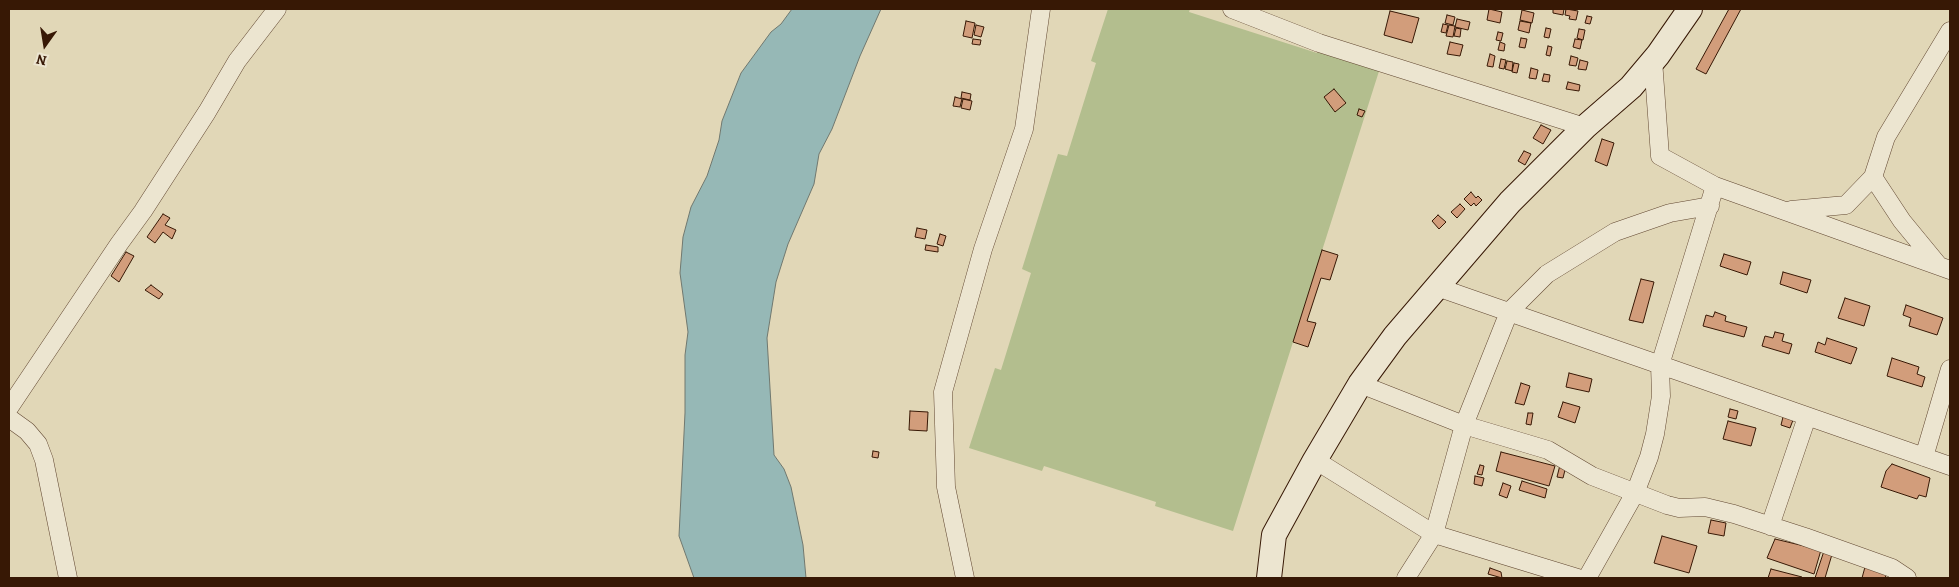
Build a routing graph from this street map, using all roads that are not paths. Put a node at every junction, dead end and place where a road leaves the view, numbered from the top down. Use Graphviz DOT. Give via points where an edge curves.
graph roads {
  1 [pos="277,9"];
  2 [pos="1041,9"];
  3 [pos="1232,9"];
  4 [pos="1690,9"];
  5 [pos="1950,31"];
  6 [pos="1654,60"];
  7 [pos="1585,127"];
  8 [pos="1874,177"];
  9 [pos="1715,186"];
  10 [pos="1710,206"];
  11 [pos="1784,210"];
  12 [pos="1945,268"];
  13 [pos="1437,287"];
  14 [pos="1509,312"];
  15 [pos="1660,365"];
  16 [pos="1950,369"];
  17 [pos="1360,384"];
  18 [pos="9,408"];
  19 [pos="1807,417"];
  20 [pos="9,418"];
  21 [pos="1464,425"];
  22 [pos="1924,457"];
  23 [pos="1314,460"];
  24 [pos="1950,466"];
  25 [pos="1635,493"];
  26 [pos="1770,526"];
  27 [pos="1434,534"];
  28 [pos="1407,577"];
  29 [pos="68,578"];
  30 [pos="965,578"];
  31 [pos="1269,578"];
  32 [pos="1578,578"];
  33 [pos="1587,578"];
  34 [pos="1907,578"];
  1 -- 18 [label="street" via="237,61 149,202"];
  2 -- 30 [label="street" via="1024,129 983,249 943,392 946,487"];
  3 -- 7 [label="street" via="1320,43"];
  4 -- 6 [label="street"];
  5 -- 8 [label="street" via="1886,137"];
  6 -- 7 [label="street" via="1631,87"];
  6 -- 9 [label="street" via="1660,156"];
  7 -- 13 [label="street" via="1510,202"];
  8 -- 11 [label="street" via="1846,205"];
  8 -- 12 [label="street" via="1902,221"];
  9 -- 10 [label="street"];
  9 -- 11 [label="street"];
  10 -- 14 [label="street" via="1670,213 1614,232 1547,274"];
  10 -- 15 [label="street"];
  11 -- 12 [label="street"];
  13 -- 14 [label="street"];
  13 -- 17 [label="street"];
  14 -- 15 [label="street"];
  14 -- 21 [label="street"];
  15 -- 19 [label="street"];
  15 -- 25 [label="street" via="1661,396 1655,434 1650,457"];
  16 -- 22 [label="street"];
  17 -- 21 [label="street"];
  17 -- 23 [label="street"];
  19 -- 22 [label="street"];
  19 -- 26 [label="street"];
  20 -- 29 [label="street" via="38,444 44,460"];
  21 -- 25 [label="street" via="1548,450 1592,476"];
  21 -- 27 [label="street"];
  22 -- 24 [label="street"];
  23 -- 27 [label="street"];
  23 -- 31 [label="street" via="1274,535"];
  25 -- 26 [label="street" via="1679,508 1710,508"];
  25 -- 33 [label="street"];
  26 -- 34 [label="street" via="1892,568"];
  27 -- 28 [label="street"];
  27 -- 32 [label="street"];
}
